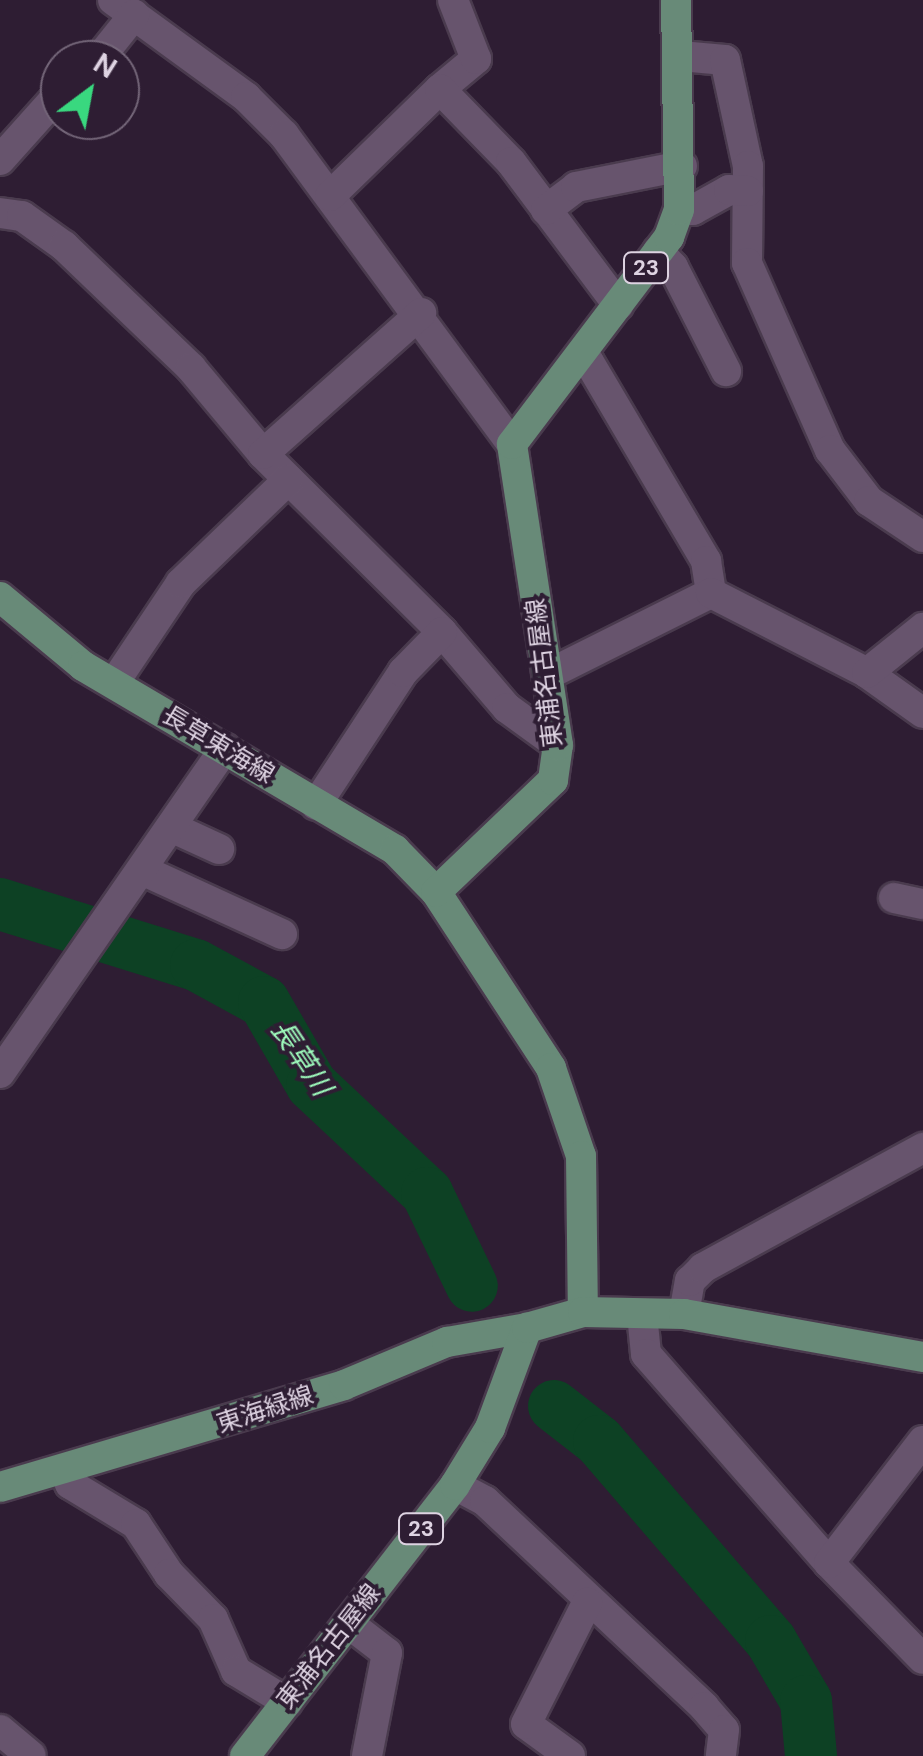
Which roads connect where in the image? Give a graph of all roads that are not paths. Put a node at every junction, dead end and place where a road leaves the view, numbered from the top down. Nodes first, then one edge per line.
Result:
1 (453, 0) edge
2 (676, 0) edge
3 (124, 7) edge
4 (108, 40) edge
5 (680, 56) junction
6 (440, 89) junction
7 (40, 115) edge
8 (0, 160) edge
9 (682, 166) junction
10 (748, 191) junction
11 (330, 196) junction
12 (546, 210) junction
13 (680, 210) junction
14 (0, 213) edge
15 (658, 251) junction
16 (618, 304) junction
17 (421, 313) junction
18 (580, 357) junction
19 (726, 372) dead end
20 (512, 444) junction
21 (263, 454) junction
22 (288, 480) junction
23 (923, 537) edge
24 (711, 593) junction
25 (0, 597) edge
26 (923, 628) edge
27 (442, 632) junction
28 (867, 673) junction
29 (547, 675) junction
30 (114, 683) junction
31 (923, 713) edge
32 (558, 745) junction
33 (225, 748) junction
34 (316, 805) junction
35 (171, 827) junction
36 (219, 849) dead end
37 (142, 870) junction
38 (436, 892) junction
39 (282, 934) dead end
40 (0, 1073) edge
41 (923, 1148) edge
42 (583, 1312) junction
43 (642, 1314) junction
44 (684, 1314) junction
45 (527, 1328) junction
46 (923, 1357) edge
47 (923, 1441) edge
48 (64, 1468) junction
49 (455, 1485) junction
50 (0, 1487) edge
51 (829, 1563) junction
52 (587, 1603) junction
53 (348, 1623) junction
54 (923, 1659) edge
55 (287, 1702) junction
56 (0, 1730) edge
57 (30, 1756) edge
58 (245, 1756) edge
59 (368, 1756) edge
60 (570, 1756) edge
61 (721, 1756) edge

1 - 6 street
2 - 5 main road, 23
3 - 4 street
3 - 11 street
5 - 9 main road, 23
5 - 10 street
6 - 11 street
6 - 12 street
7 - 8 street
9 - 12 street
9 - 13 main road, 23
10 - 13 street
10 - 23 street
11 - 17 street
12 - 16 street
13 - 15 main road, 23
14 - 21 street
15 - 16 main road, 23
15 - 19 street
16 - 18 main road, 23
17 - 20 street
17 - 21 street
18 - 20 main road, 23
18 - 24 street
20 - 29 main road, 東浦名古屋線
21 - 22 street
22 - 27 street
22 - 30 street
24 - 28 street
24 - 29 street
25 - 30 main road, 長草東海線
26 - 28 street
27 - 32 street
27 - 34 street
28 - 31 street
29 - 32 main road, 東浦名古屋線
30 - 33 main road, 長草東海線
32 - 38 main road, 東浦名古屋線
33 - 34 main road, 長草東海線
33 - 35 street
34 - 38 main road, 長草東海線
35 - 36 street
35 - 37 street
37 - 39 street
37 - 40 street
38 - 42 main road
41 - 44 street
42 - 43 main road
42 - 45 main road
43 - 44 main road
43 - 51 street
44 - 46 main road
45 - 48 main road, 東海緑線
45 - 49 main road, 東浦名古屋線 / 23
47 - 51 street
48 - 50 main road, 東海緑線
48 - 55 street
49 - 52 street
49 - 53 main road, 東浦名古屋線 / 23
51 - 54 street
52 - 60 street
52 - 61 street
53 - 55 main road, 東浦名古屋線 / 23
53 - 59 street
55 - 58 main road, 東浦名古屋線 / 23
56 - 57 street

